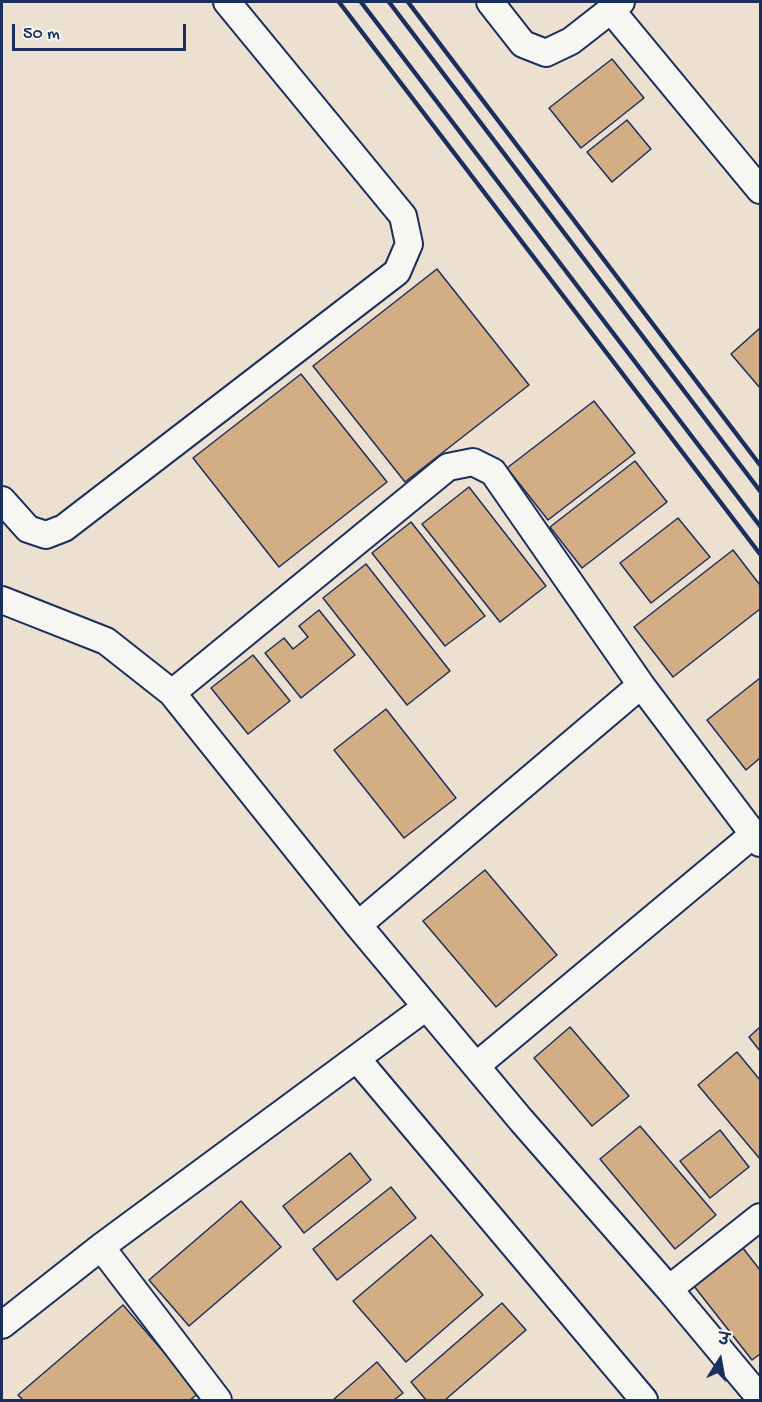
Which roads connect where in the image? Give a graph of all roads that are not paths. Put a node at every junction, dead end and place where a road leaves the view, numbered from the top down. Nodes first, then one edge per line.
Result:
1 (227, 2) edge
2 (490, 2) edge
3 (616, 6) edge
4 (760, 190) edge
5 (2, 500) edge
6 (2, 600) edge
7 (641, 685) junction
8 (172, 693) junction
9 (757, 838) edge
10 (358, 925) junction
11 (426, 1007) junction
12 (357, 1059) junction
13 (476, 1066) junction
14 (760, 1217) edge
15 (101, 1247) junction
16 (669, 1289) junction
17 (2, 1324) edge
18 (760, 1398) edge
19 (218, 1401) edge
20 (644, 1401) edge

1 - 5 street
2 - 3 street
3 - 4 street
6 - 8 street
7 - 8 street
7 - 9 street
7 - 10 street
8 - 10 street
9 - 13 street
10 - 11 street
11 - 12 street
11 - 13 street
12 - 15 street
12 - 20 street
13 - 16 street
14 - 16 street
15 - 17 street
15 - 19 street
16 - 18 street

